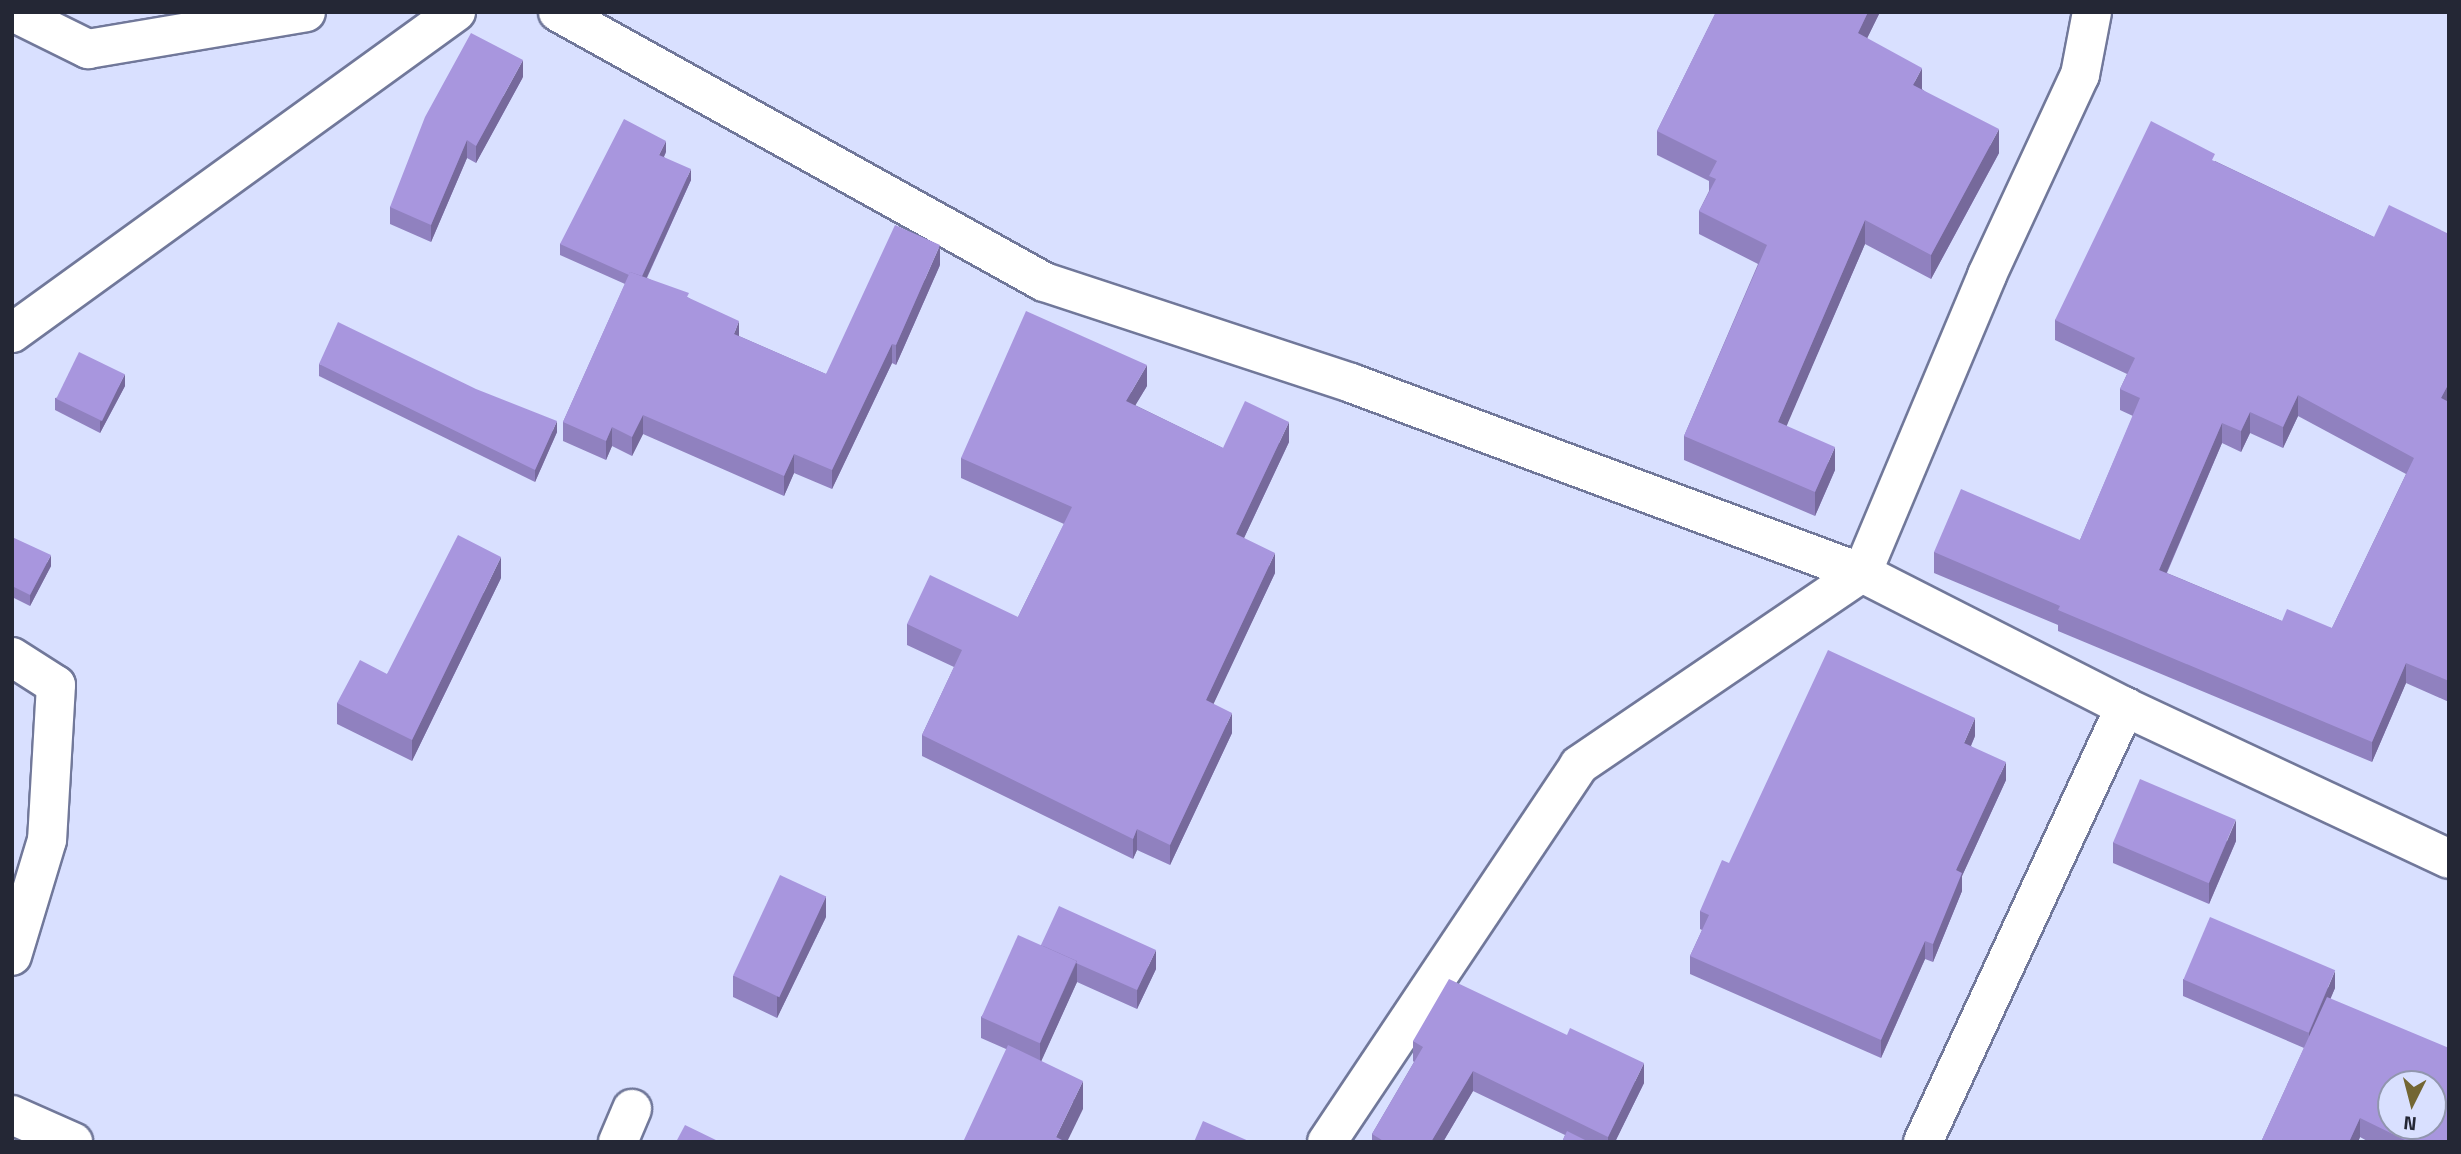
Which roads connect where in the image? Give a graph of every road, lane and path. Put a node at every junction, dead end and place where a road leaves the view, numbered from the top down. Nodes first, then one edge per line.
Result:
1 (13, 12) edge
2 (306, 12) edge
3 (456, 12) edge
4 (558, 12) edge
5 (2092, 12) edge
6 (12, 333) edge
7 (1862, 573) junction
8 (12, 657) edge
9 (2125, 707) junction
10 (2449, 859) edge
11 (12, 956) edge
12 (12, 1115) edge
13 (73, 1142) edge
14 (1327, 1142) edge
15 (1923, 1142) edge

1 - 2 street
3 - 6 street
4 - 7 street
5 - 7 street
7 - 9 street
7 - 14 street
8 - 11 street
9 - 10 street
9 - 15 street
12 - 13 street

